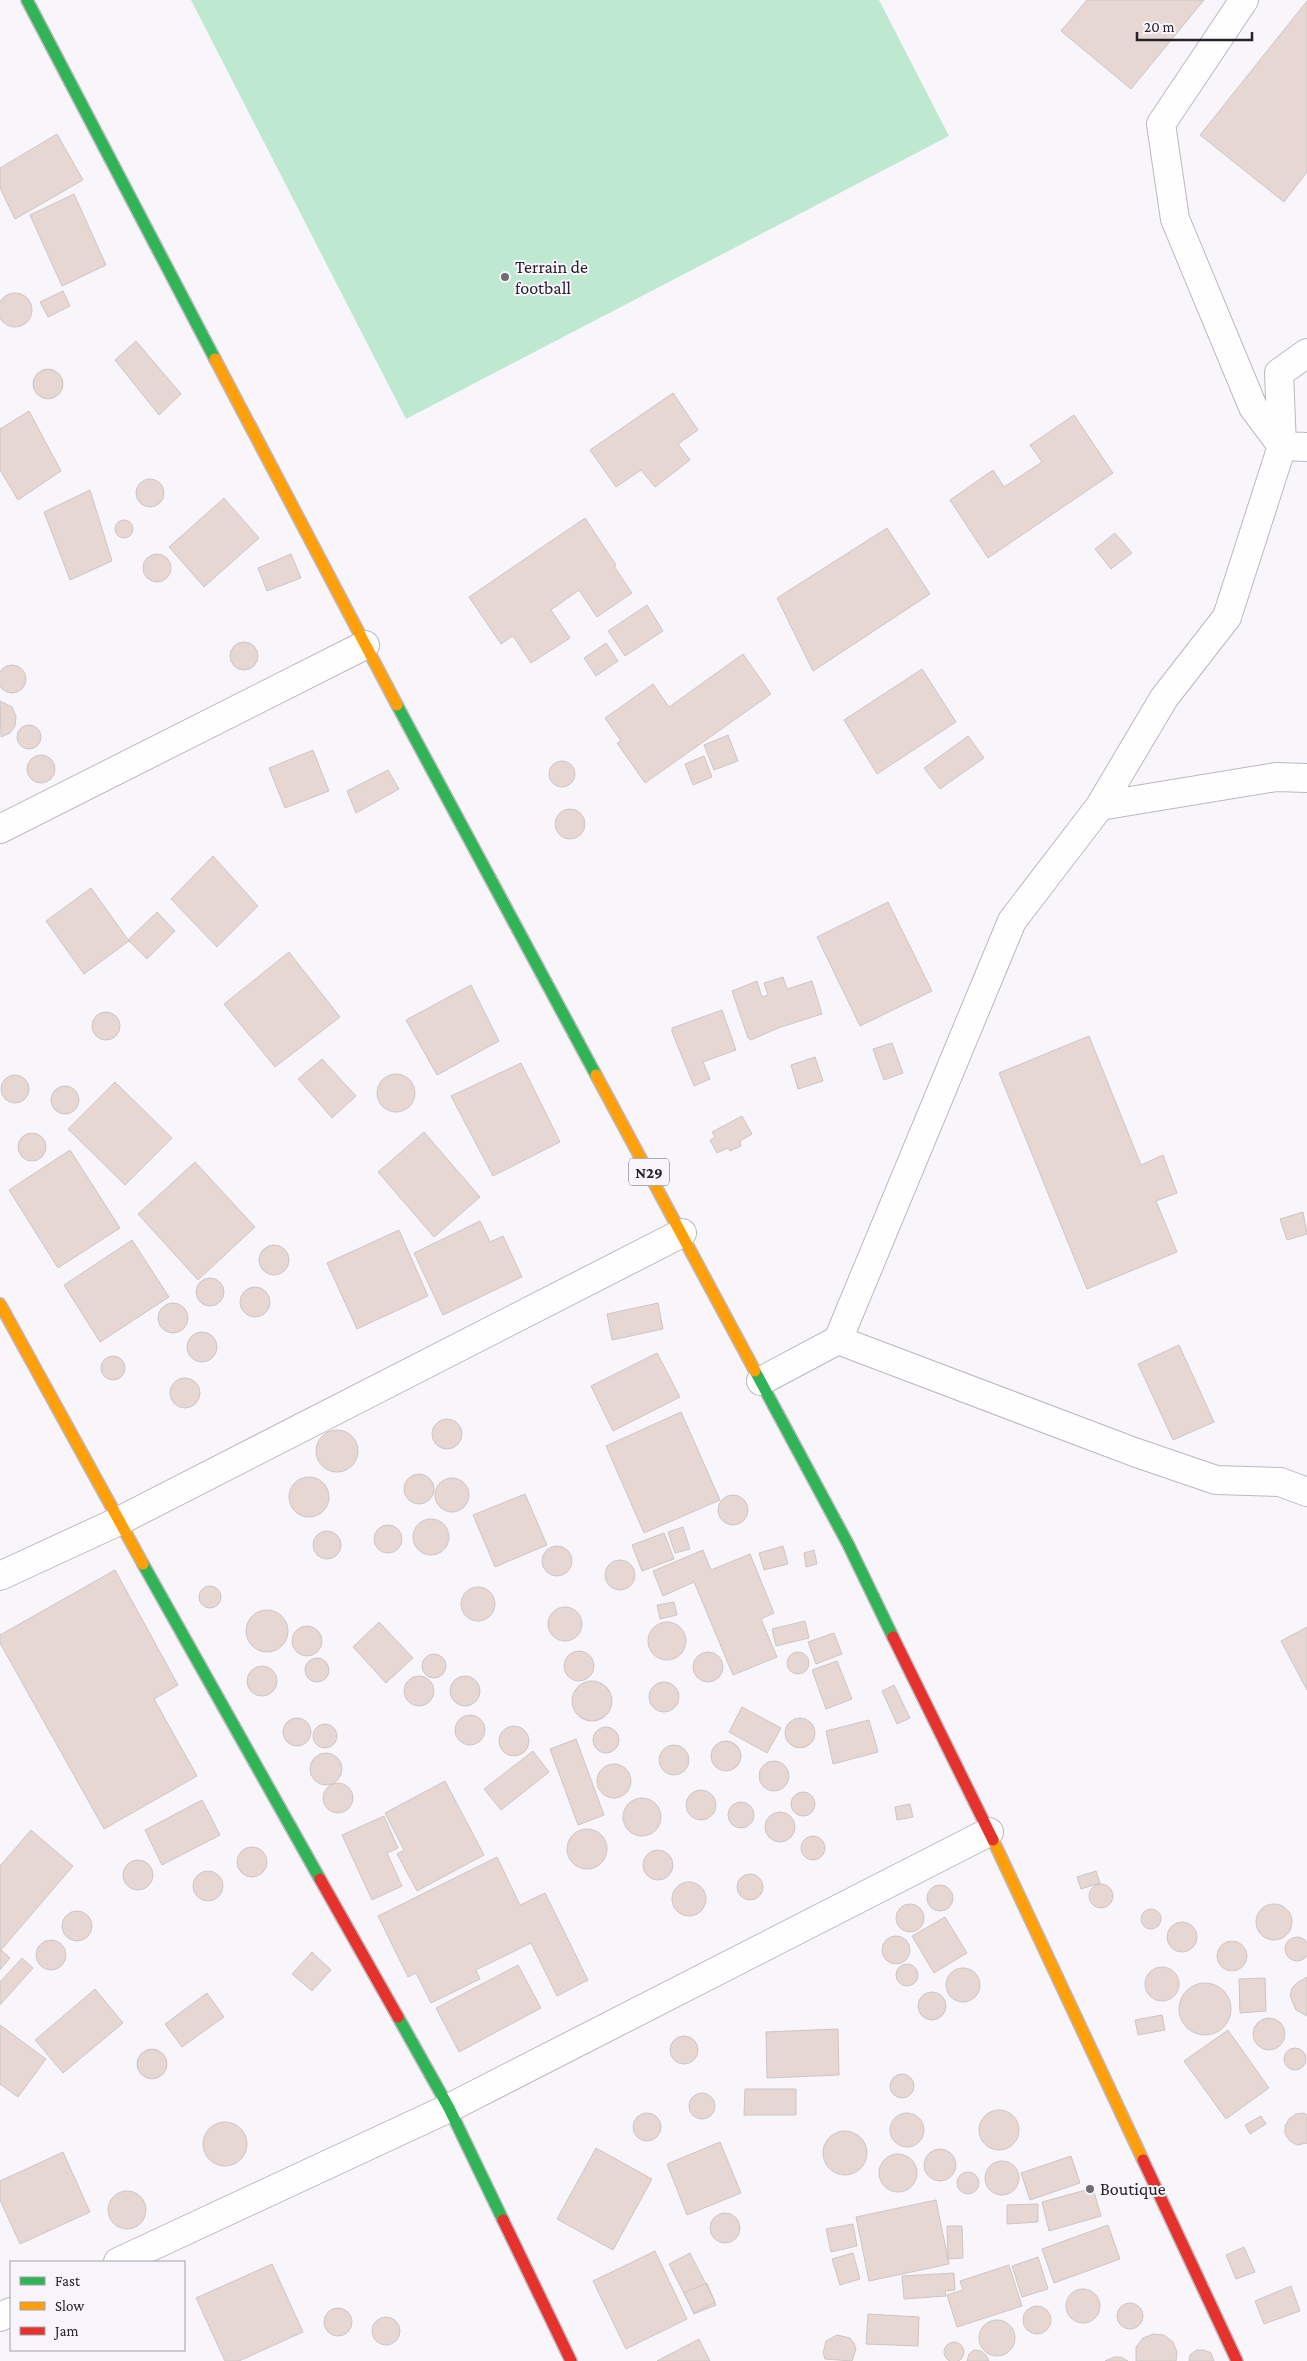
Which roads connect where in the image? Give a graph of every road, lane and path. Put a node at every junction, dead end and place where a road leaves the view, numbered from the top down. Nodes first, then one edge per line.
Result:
1 (28, 0) edge
2 (1244, 0) edge
3 (1307, 353) edge
4 (1294, 446) edge
5 (365, 645) junction
6 (1307, 778) edge
7 (1100, 806) junction
8 (0, 829) edge
9 (682, 1233) junction
10 (0, 1304) edge
11 (838, 1340) junction
12 (761, 1381) junction
13 (1307, 1492) edge
14 (119, 1522) junction
15 (0, 1576) edge
16 (989, 1832) junction
17 (449, 2108) junction
18 (120, 2261) edge
19 (571, 2361) edge
20 (1237, 2361) edge

1 - 5 main road, N29
2 - 4 street
3 - 4 street
4 - 7 street
5 - 8 street
5 - 9 main road, N29
6 - 7 street
7 - 11 street
9 - 12 main road, N29
9 - 14 street
10 - 14 main road
11 - 12 street
11 - 13 street
12 - 16 main road, N29
14 - 15 street
14 - 17 main road
16 - 17 street
16 - 20 main road, N29
17 - 18 street
17 - 19 main road

